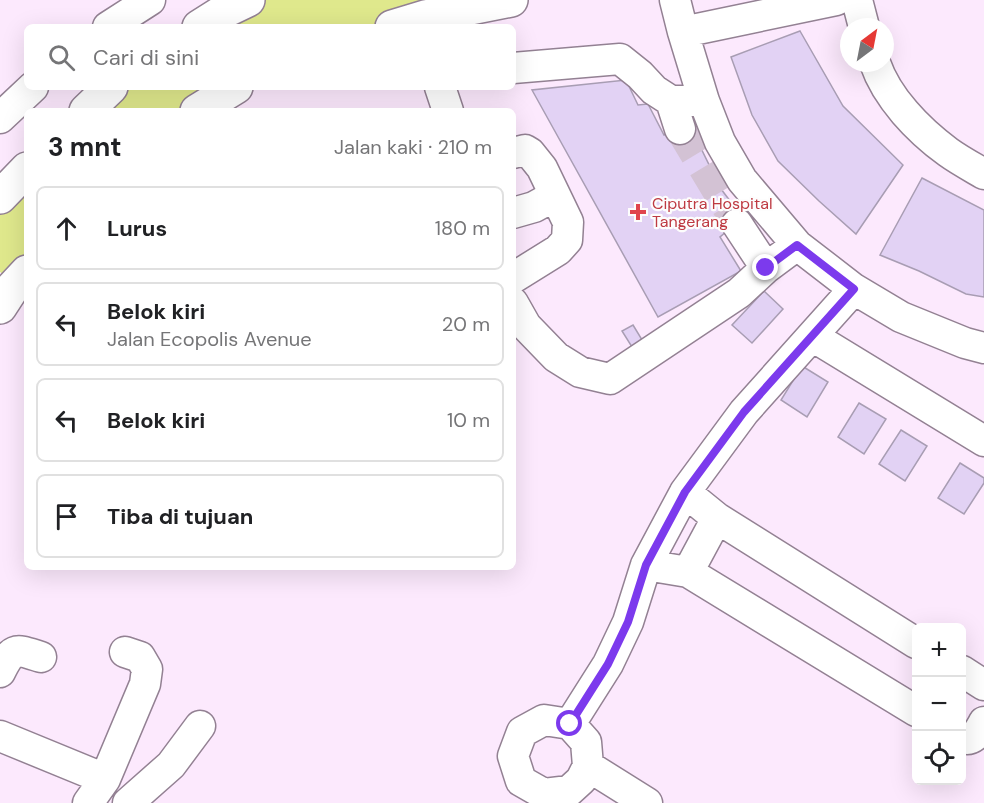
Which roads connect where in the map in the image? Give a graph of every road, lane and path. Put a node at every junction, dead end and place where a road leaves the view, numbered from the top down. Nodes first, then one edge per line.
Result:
1 (150, 0) edge
2 (511, 0) edge
3 (675, 0) edge
4 (837, 0) edge
5 (857, 0) edge
6 (862, 18) edge
7 (425, 22) edge
8 (113, 24) edge
9 (683, 32) junction
10 (516, 68) edge
11 (878, 72) edge
12 (30, 90) edge
13 (108, 90) edge
14 (231, 90) edge
15 (441, 90) edge
16 (704, 100) junction
17 (671, 101) junction
18 (89, 108) edge
19 (202, 108) edge
20 (447, 108) edge
21 (0, 118) edge
22 (680, 129) tunnel mouth
23 (516, 152) edge
24 (24, 172) edge
25 (984, 174) edge
26 (554, 196) junction
27 (0, 197) edge
28 (516, 212) edge
29 (737, 224) tunnel mouth
30 (797, 245) junction
31 (766, 268) junction
32 (516, 276) edge
33 (854, 289) junction
34 (516, 308) edge
35 (812, 336) junction
36 (984, 348) edge
37 (984, 441) edge
38 (685, 492) junction
39 (717, 518) junction
40 (646, 565) junction
41 (688, 572) junction
42 (912, 640) edge
43 (124, 652) dead end
44 (41, 657) dead end
45 (0, 672) edge
46 (966, 674) edge
47 (984, 686) edge
48 (912, 709) edge
49 (984, 722) edge
50 (570, 724) junction
51 (200, 726) dead end
52 (0, 736) edge
53 (966, 739) edge
54 (588, 765) junction
55 (105, 779) junction
56 (579, 797) edge
57 (88, 803) edge
58 (128, 803) edge
59 (647, 803) edge

1 - 8 street
2 - 7 main road
3 - 9 street
4 - 9 street
5 - 6 street
9 - 16 street
10 - 17 street
11 - 25 street
12 - 21 street
13 - 18 main road
14 - 19 main road
15 - 20 street
16 - 17 street
16 - 30 street
17 - 22 street
23 - 26 street
24 - 27 main road
26 - 28 street
26 - 32 street
29 - 31 street
30 - 31 street
30 - 33 street
31 - 34 street
33 - 35 street
33 - 36 street
35 - 37 street
35 - 38 street
38 - 39 street
38 - 40 street
39 - 41 street
39 - 42 street
40 - 41 street
40 - 50 street
41 - 48 street
43 - 55 street
44 - 45 street
46 - 47 street
49 - 53 street
50 - 54 street
50 - 56 street
51 - 58 street
52 - 55 street
54 - 56 street
54 - 59 street
55 - 57 street

